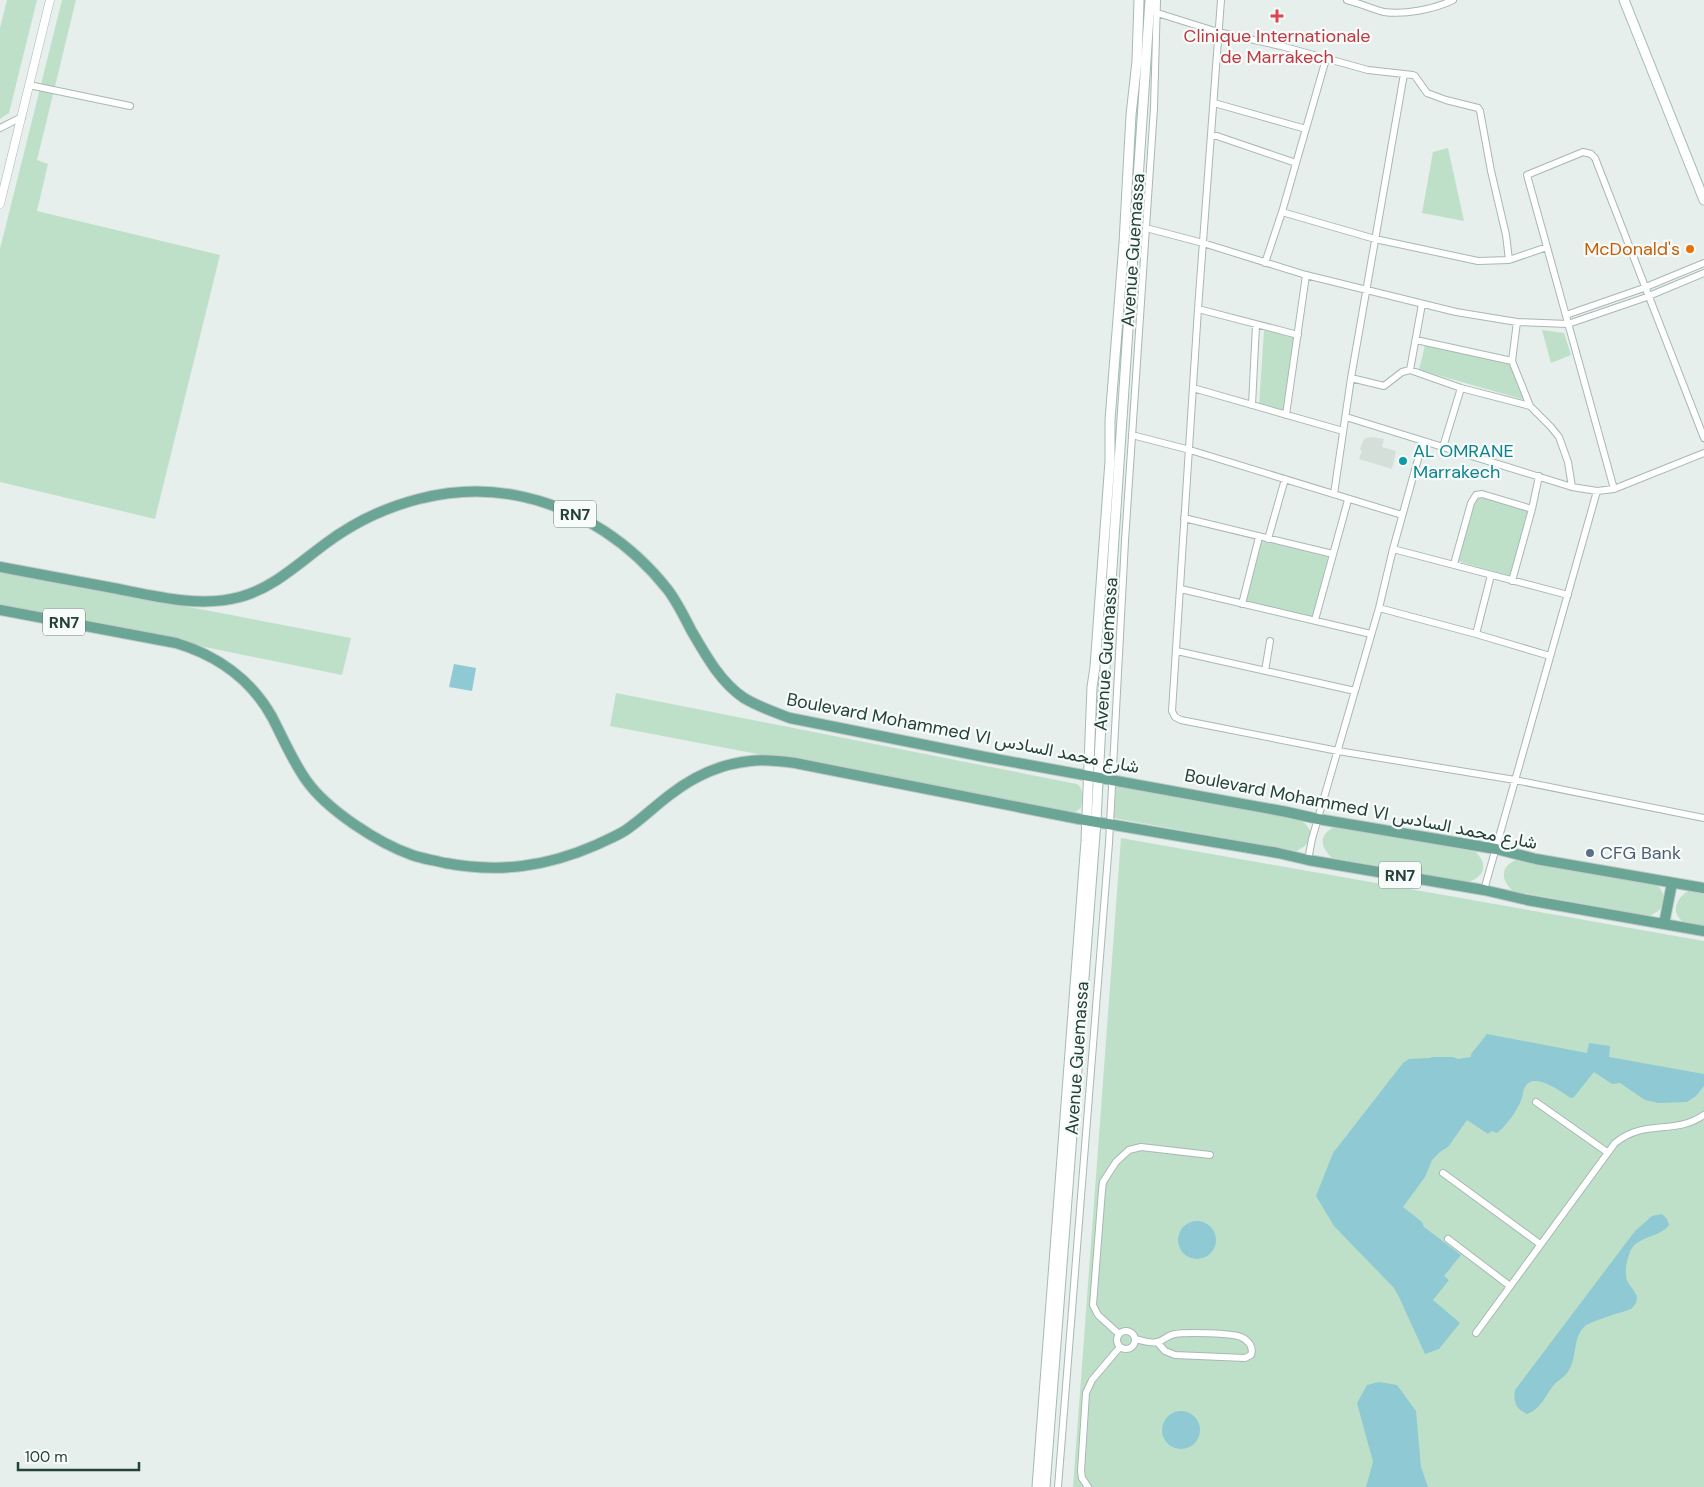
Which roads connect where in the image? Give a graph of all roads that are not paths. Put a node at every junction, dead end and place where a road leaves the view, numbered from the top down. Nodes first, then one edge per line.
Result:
1 (50, 0) edge
2 (1150, 0) edge
3 (1158, 0) edge
4 (1221, 0) edge
5 (1347, 0) edge
6 (1453, 0) edge
7 (1624, 0) edge
8 (1139, 4) edge
9 (1153, 12) junction
10 (1218, 32) junction
11 (1326, 59) junction
12 (1404, 74) junction
13 (29, 85) junction
14 (1214, 103) junction
15 (130, 106) dead end
16 (22, 117) junction
17 (0, 128) edge
18 (1306, 129) junction
19 (1211, 134) junction
20 (1296, 163) junction
21 (1704, 200) edge
22 (0, 204) edge
23 (1282, 212) junction
24 (1146, 228) junction
25 (1376, 239) junction
26 (1203, 243) junction
27 (1547, 248) junction
28 (1509, 260) junction
29 (1265, 263) junction
30 (1704, 263) edge
31 (1704, 273) edge
32 (1306, 275) junction
33 (1646, 287) junction
34 (1366, 289) junction
35 (1650, 295) junction
36 (1422, 304) junction
37 (1198, 309) junction
38 (1566, 315) junction
39 (1517, 322) junction
40 (1568, 324) junction
41 (1256, 325) junction
42 (1298, 335) junction
43 (1416, 340) junction
44 (1512, 361) junction
45 (1410, 370) junction
46 (1351, 378) junction
47 (1194, 388) junction
48 (1461, 388) junction
49 (1252, 405) junction
50 (1530, 406) junction
51 (1286, 415) junction
52 (1346, 418) junction
53 (1343, 431) junction
54 (1132, 435) junction
55 (1704, 438) edge
56 (1423, 441) junction
57 (1443, 447) junction
58 (1190, 450) junction
59 (1704, 454) edge
60 (1538, 476) junction
61 (1284, 479) junction
62 (1572, 487) junction
63 (1614, 489) junction
64 (1597, 491) junction
65 (1334, 494) junction
66 (1348, 500) junction
67 (1532, 509) junction
68 (1402, 515) junction
69 (1184, 518) junction
70 (1259, 537) junction
71 (1268, 539) junction
72 (1393, 549) junction
73 (1332, 554) junction
74 (1454, 564) junction
75 (0, 567) edge
76 (1491, 575) junction
77 (1512, 580) junction
78 (1181, 589) junction
79 (1568, 595) junction
80 (1242, 604) junction
81 (1379, 608) junction
82 (0, 610) edge
83 (1315, 620) junction
84 (1371, 634) junction
85 (1476, 634) junction
86 (1270, 641) dead end
87 (1177, 651) junction
88 (1550, 656) junction
89 (1266, 671) junction
90 (1354, 690) junction
91 (1338, 751) junction
92 (1094, 776) junction
93 (1111, 780) junction
94 (1515, 780) junction
95 (1704, 818) edge
96 (1318, 819) junction
97 (1091, 821) junction
98 (1110, 824) junction
99 (1496, 849) junction
100 (1308, 860) junction
101 (1672, 883) junction
102 (1704, 888) edge
103 (1484, 890) junction
104 (1664, 924) junction
105 (1704, 931) edge
106 (1536, 1102) dead end
107 (1704, 1115) edge
108 (1607, 1152) junction
109 (1210, 1155) dead end
110 (1443, 1173) dead end
111 (1448, 1239) dead end
112 (1540, 1244) junction
113 (1510, 1286) junction
114 (1476, 1333) dead end
115 (1119, 1334) junction
116 (1135, 1339) junction
117 (1157, 1342) junction
118 (1120, 1348) junction
119 (1037, 1487) edge
120 (1044, 1487) edge
121 (1058, 1487) edge
122 (1088, 1487) edge

1 - 13 street
2 - 9 main road, Avenue Guemassa
3 - 9 street, Avenue Guemassa
4 - 10 street
5 - 6 street
7 - 21 main road
8 - 9 street
8 - 92 main road, Avenue Guemassa
9 - 10 street
9 - 24 street, Avenue Guemassa
9 - 92 main road, Avenue Guemassa
10 - 11 street
10 - 14 street
11 - 12 street
11 - 18 street
12 - 25 street
12 - 28 street
13 - 15 street
13 - 16 street
14 - 18 street
14 - 19 street
16 - 17 street
16 - 22 street
18 - 20 street
19 - 20 street
19 - 26 street
20 - 23 street
23 - 25 street
23 - 29 street
24 - 26 street
24 - 54 street, Avenue Guemassa
25 - 28 street
25 - 34 street
26 - 29 street
26 - 37 street
27 - 28 street
27 - 33 street
27 - 38 street
29 - 32 street
30 - 33 street
31 - 35 street
32 - 34 street
32 - 42 street
33 - 35 street
33 - 38 street
34 - 36 street
34 - 46 street
35 - 40 street
35 - 55 street
36 - 39 street
36 - 43 street
37 - 41 street
37 - 47 street
38 - 40 street
39 - 40 street
39 - 44 street
40 - 63 street
41 - 42 street
41 - 49 street
42 - 51 street
43 - 44 street
43 - 45 street
44 - 50 street
45 - 46 street
45 - 48 street
46 - 52 street
47 - 49 street
47 - 58 street
48 - 50 street
48 - 57 street
49 - 51 street
50 - 62 street
51 - 53 street
52 - 53 street
52 - 56 street
53 - 65 street
54 - 58 street
54 - 93 street, Avenue Guemassa
56 - 57 street
56 - 68 street
57 - 60 street
58 - 61 street
58 - 69 street
59 - 63 street
60 - 62 street
60 - 67 street
61 - 65 street
61 - 71 street
62 - 64 street
63 - 64 street
64 - 79 street
65 - 66 street
66 - 68 street
66 - 73 street
67 - 74 street
67 - 77 street
68 - 72 street
69 - 70 street
69 - 78 street
70 - 71 street
70 - 80 street
71 - 73 street
72 - 74 street
72 - 81 street
73 - 83 street
74 - 76 street
75 - 92 main road, Boulevard Mohammed VI شارع محمد السادس / RN7
76 - 77 street
76 - 85 street
77 - 79 street
78 - 80 street
78 - 87 street
79 - 88 street
80 - 83 street
81 - 84 street
81 - 85 street
82 - 97 main road, RN7
83 - 84 street
84 - 90 street
85 - 88 street
86 - 89 street
87 - 89 street
87 - 91 street
88 - 94 street
89 - 90 street
90 - 91 street
91 - 94 street
91 - 96 street
92 - 93 main road, Boulevard Mohammed VI شارع محمد السادس / RN7
92 - 97 main road, Avenue Guemassa
93 - 96 main road, Boulevard Mohammed VI شارع محمد السادس / RN7
93 - 98 street, Avenue Guemassa
94 - 95 street
94 - 99 street
96 - 99 main road, Boulevard Mohammed VI شارع محمد السادس / RN7
96 - 100 street
97 - 98 main road, RN7
97 - 119 main road, Avenue Guemassa
97 - 120 main road, Avenue Guemassa
98 - 100 main road, RN7
98 - 121 street, Avenue Guemassa
99 - 101 main road, Boulevard Mohammed VI شارع محمد السادس / RN7
99 - 103 street
100 - 103 main road, RN7
101 - 102 main road, Boulevard Mohammed VI شارع محمد السادس / RN7
101 - 104 main road
103 - 104 main road, RN7
104 - 105 main road, RN7
106 - 108 street
107 - 108 street
108 - 112 street
109 - 115 street
110 - 112 street
111 - 113 street
112 - 113 street
113 - 114 street
115 - 116 street
115 - 118 street
116 - 117 street
116 - 118 street
117 - 117 street
118 - 122 street

